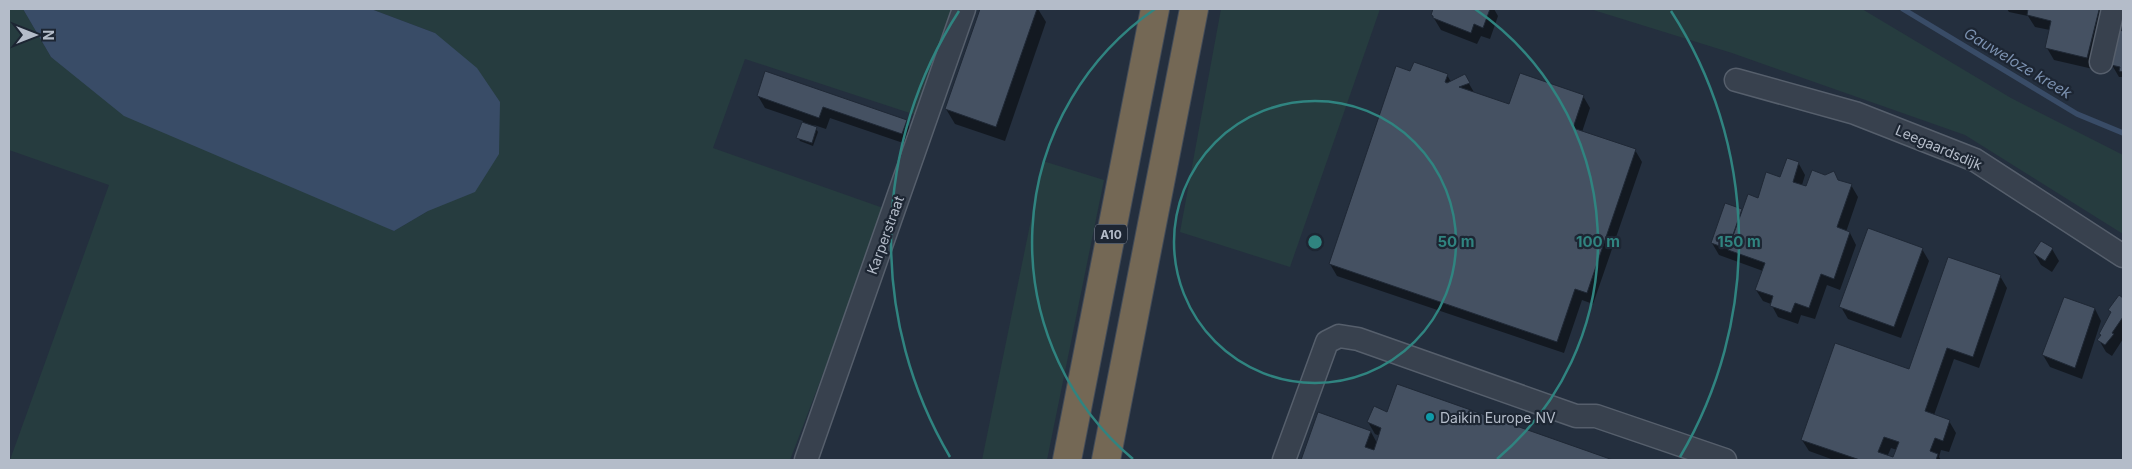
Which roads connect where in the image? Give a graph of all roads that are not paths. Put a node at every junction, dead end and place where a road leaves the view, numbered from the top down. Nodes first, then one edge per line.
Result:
1 (964, 9) edge
2 (1155, 9) edge
3 (1194, 9) edge
4 (2113, 9) edge
5 (2101, 62) dead end
6 (1736, 80) dead end
7 (2123, 256) edge
8 (806, 460) edge
9 (1067, 460) edge
10 (1106, 460) edge
11 (1284, 460) edge
12 (1725, 460) edge

1 - 8 street, Karperstraat
2 - 9 highway, A10
3 - 10 highway
4 - 5 street
6 - 7 street, Leegaardsdijk
11 - 12 street

